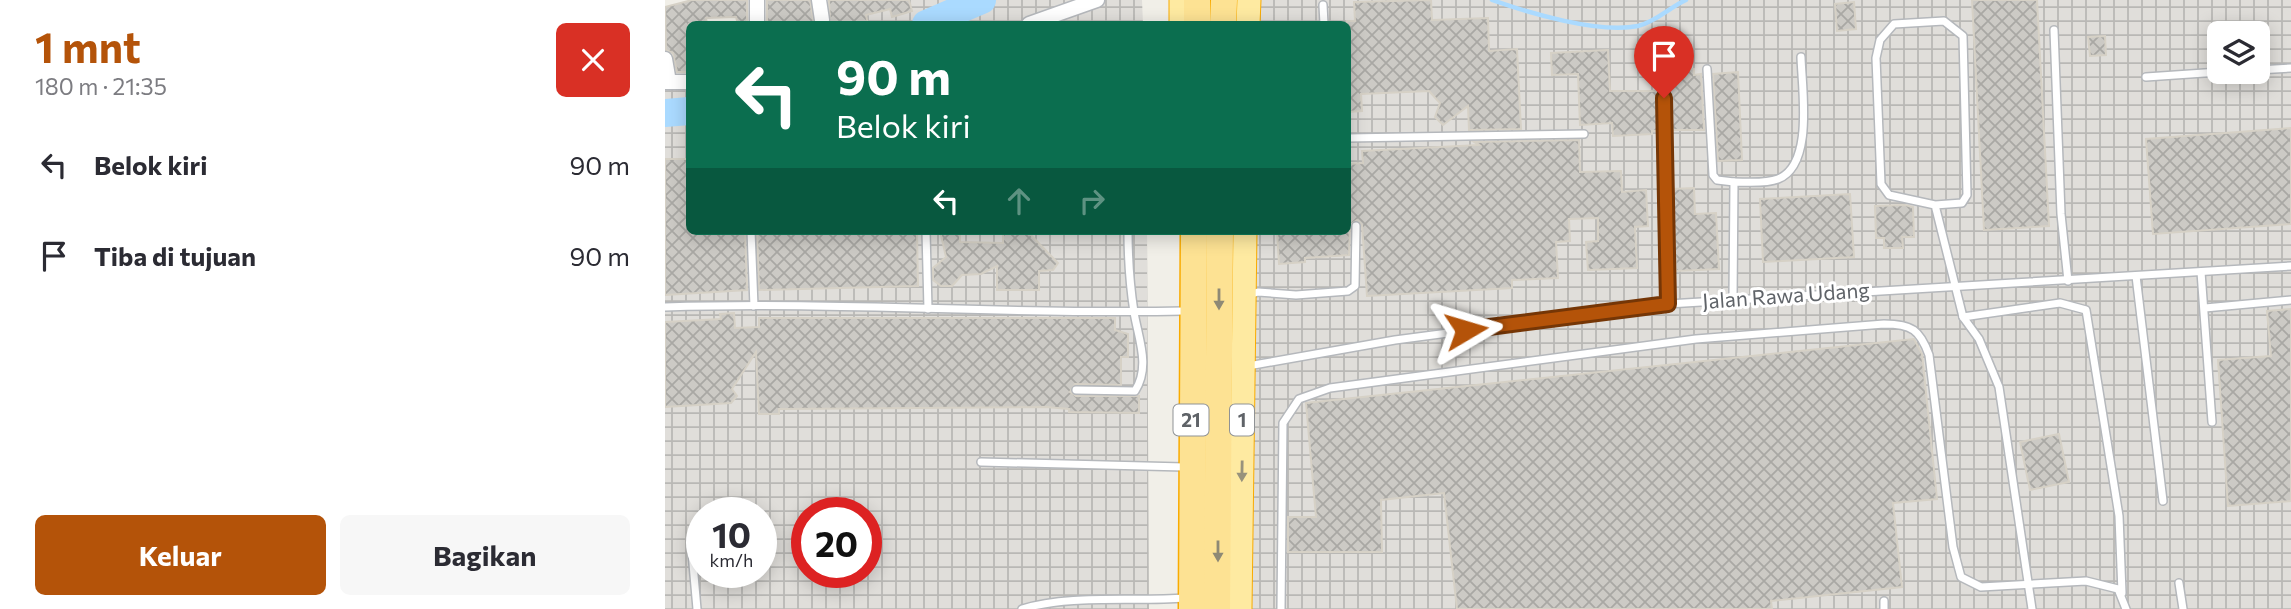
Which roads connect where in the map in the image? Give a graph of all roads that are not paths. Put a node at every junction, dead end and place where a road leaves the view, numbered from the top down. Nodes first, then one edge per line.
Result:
1 (757, 0) edge
2 (819, 0) edge
3 (1097, 0) edge
4 (1181, 0) edge
5 (1198, 0) edge
6 (1224, 0) edge
7 (1249, 0) edge
8 (1323, 5) dead end
9 (823, 20) dead end
10 (757, 21) edge
11 (1038, 21) edge
12 (1181, 21) edge
13 (1197, 21) edge
14 (1223, 21) edge
15 (1248, 21) edge
16 (1324, 21) edge
17 (2054, 30) dead end
18 (1801, 57) dead end
19 (665, 59) edge
20 (2291, 68) edge
21 (1707, 69) dead end
22 (2270, 69) edge
23 (1663, 72) dead end
24 (2207, 73) edge
25 (2146, 77) dead end
26 (667, 82) edge
27 (686, 82) edge
28 (1584, 134) dead end
29 (1351, 138) edge
30 (1734, 182) junction
31 (1935, 205) junction
32 (1356, 226) dead end
33 (751, 235) edge
34 (926, 235) edge
35 (1128, 235) edge
36 (1182, 235) edge
37 (1194, 235) edge
38 (1220, 235) edge
39 (1245, 235) edge
40 (2291, 266) edge
41 (2201, 272) junction
42 (2132, 277) junction
43 (2069, 281) junction
44 (1954, 286) junction
45 (1245, 296) junction
46 (1733, 299) junction
47 (2291, 300) edge
48 (1668, 304) junction
49 (754, 306) junction
50 (665, 307) edge
51 (2205, 307) junction
52 (928, 309) junction
53 (1134, 311) junction
54 (1183, 311) junction
55 (1963, 317) junction
56 (1243, 367) junction
57 (1076, 390) dead end
58 (2212, 422) dead end
59 (981, 462) dead end
60 (1184, 467) junction
61 (2163, 501) dead end
62 (2179, 583) dead end
63 (2029, 586) junction
64 (695, 588) edge
65 (2122, 597) junction
66 (1187, 605) edge
67 (697, 609) edge
68 (1022, 609) edge
69 (1217, 609) edge
70 (1240, 609) edge
71 (1282, 609) edge
72 (2032, 609) edge
73 (2126, 609) edge
74 (2183, 609) edge

1 - 10 street
2 - 9 street
3 - 11 street
4 - 12 highway
5 - 13 highway
6 - 14 highway
7 - 15 highway
8 - 16 lane
17 - 43 lane
18 - 30 lane
19 - 26 street
20 - 22 lane
21 - 30 lane
23 - 48 lane
24 - 25 lane
26 - 27 street
28 - 29 lane
30 - 46 lane
31 - 31 lane
31 - 44 lane
32 - 45 lane
33 - 49 lane
34 - 52 lane
35 - 53 lane
36 - 54 highway
37 - 66 highway, 21
38 -> 69 highway, 21
39 - 45 highway, 1
40 - 41 lane, Jalan Rawa Udang
41 - 42 lane, Jalan Rawa Udang
41 - 51 lane
42 - 43 lane, Jalan Rawa Udang
42 - 61 lane
43 - 44 lane, Jalan Rawa Udang
44 - 46 lane, Jalan Rawa Udang
44 - 55 lane
45 - 56 highway, 1
46 - 48 lane, Jalan Rawa Udang
47 - 51 lane
48 - 56 lane, Jalan Rawa Udang
49 - 50 lane
49 - 52 lane
51 - 58 lane
52 - 53 lane
53 - 54 lane
53 - 57 lane
54 - 60 highway
55 - 63 lane
55 - 65 lane
56 -> 70 highway, 1
59 - 60 lane
60 - 66 highway
62 - 74 lane
63 - 65 lane
63 - 71 lane
63 - 72 lane
64 - 67 lane
65 - 73 lane
66 - 68 lane

